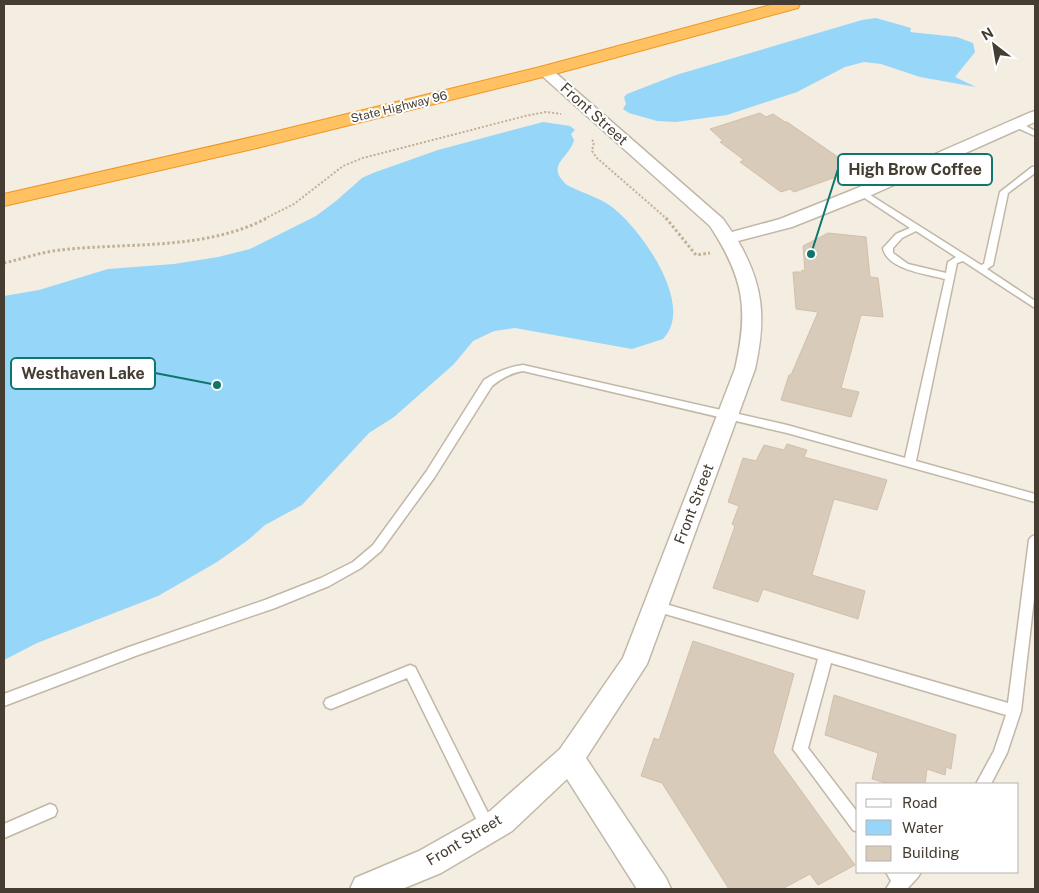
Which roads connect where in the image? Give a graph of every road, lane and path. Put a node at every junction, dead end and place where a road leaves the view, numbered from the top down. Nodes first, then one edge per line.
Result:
1 (792, 4) edge
2 (545, 70) junction
3 (562, 115) dead end
4 (1035, 116) edge
5 (1016, 124) junction
6 (1035, 134) edge
7 (587, 136) dead end
8 (1035, 170) edge
9 (861, 193) junction
10 (4, 200) edge
11 (916, 228) junction
12 (731, 244) junction
13 (963, 257) junction
14 (4, 263) edge
15 (980, 269) junction
16 (949, 277) junction
17 (1035, 305) edge
18 (728, 414) junction
19 (910, 462) junction
20 (1035, 498) edge
21 (1035, 540) edge
22 (656, 606) junction
23 (826, 656) junction
24 (4, 700) edge
25 (331, 703) dead end
26 (1014, 711) junction
27 (570, 758) junction
28 (984, 783) edge
29 (50, 811) dead end
30 (856, 821) edge
31 (488, 828) junction
32 (4, 830) edge
33 (366, 889) edge
34 (655, 889) edge

1 - 2 highway, State Highway 96
2 - 10 highway, State Highway 96
2 - 12 street, Front Street
3 - 14 path
4 - 5 street
5 - 6 lane
5 - 9 street
7 - 12 path
8 - 15 lane
9 - 11 lane
9 - 12 street
11 - 13 lane
11 - 16 lane
12 - 18 street, Front Street
13 - 15 lane
13 - 16 lane
15 - 17 lane
16 - 19 lane
18 - 19 lane
18 - 22 street, Front Street
18 - 24 lane
19 - 20 lane
21 - 26 lane
22 - 23 lane
22 - 27 street, Front Street
23 - 26 lane
23 - 30 lane
25 - 31 lane
26 - 28 lane
27 - 31 street, Front Street
27 - 34 street
29 - 32 lane
31 - 33 street, Front Street

